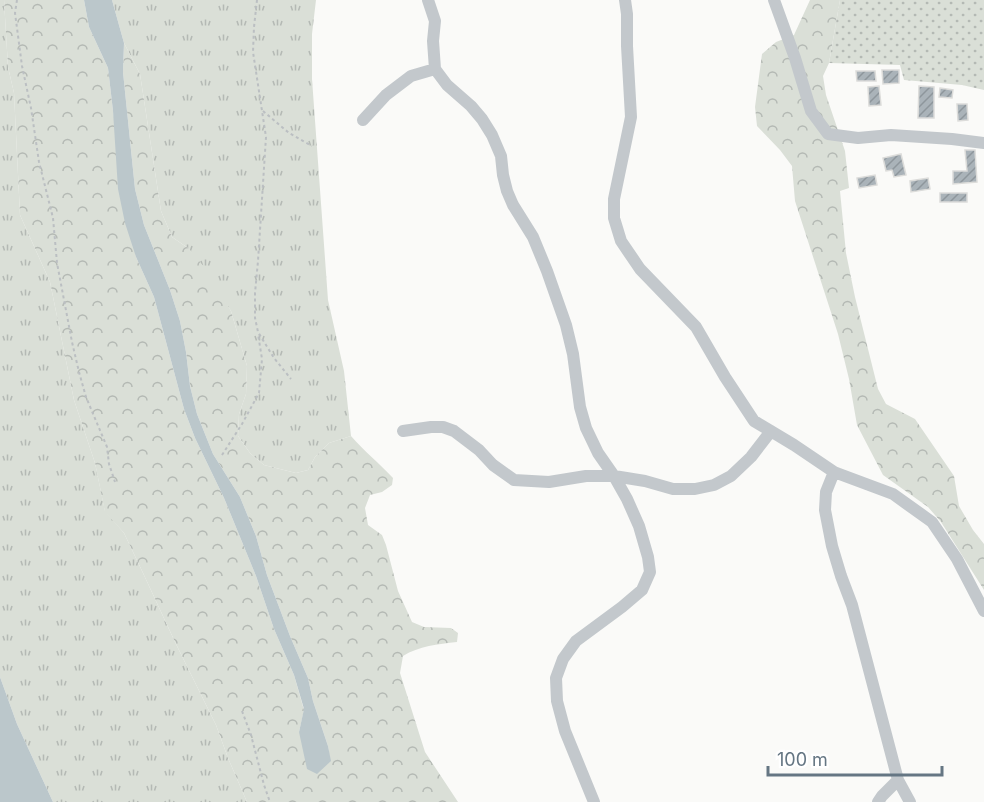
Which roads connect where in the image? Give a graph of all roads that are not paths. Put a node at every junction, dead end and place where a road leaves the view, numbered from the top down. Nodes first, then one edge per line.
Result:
1 (428, 0) edge
2 (625, 0) edge
3 (774, 0) edge
4 (435, 69) junction
5 (363, 120) dead end
6 (984, 143) edge
7 (403, 431) dead end
8 (771, 431) junction
9 (834, 472) junction
10 (614, 476) junction
11 (984, 611) edge
12 (898, 780) junction
13 (594, 802) edge
14 (878, 802) edge
15 (910, 802) edge

1 - 4 street
2 - 8 street
3 - 6 street
4 - 5 street
4 - 10 street
7 - 10 street
8 - 9 street
8 - 10 street
9 - 11 street
9 - 12 street
10 - 13 street
12 - 14 street
12 - 15 street

